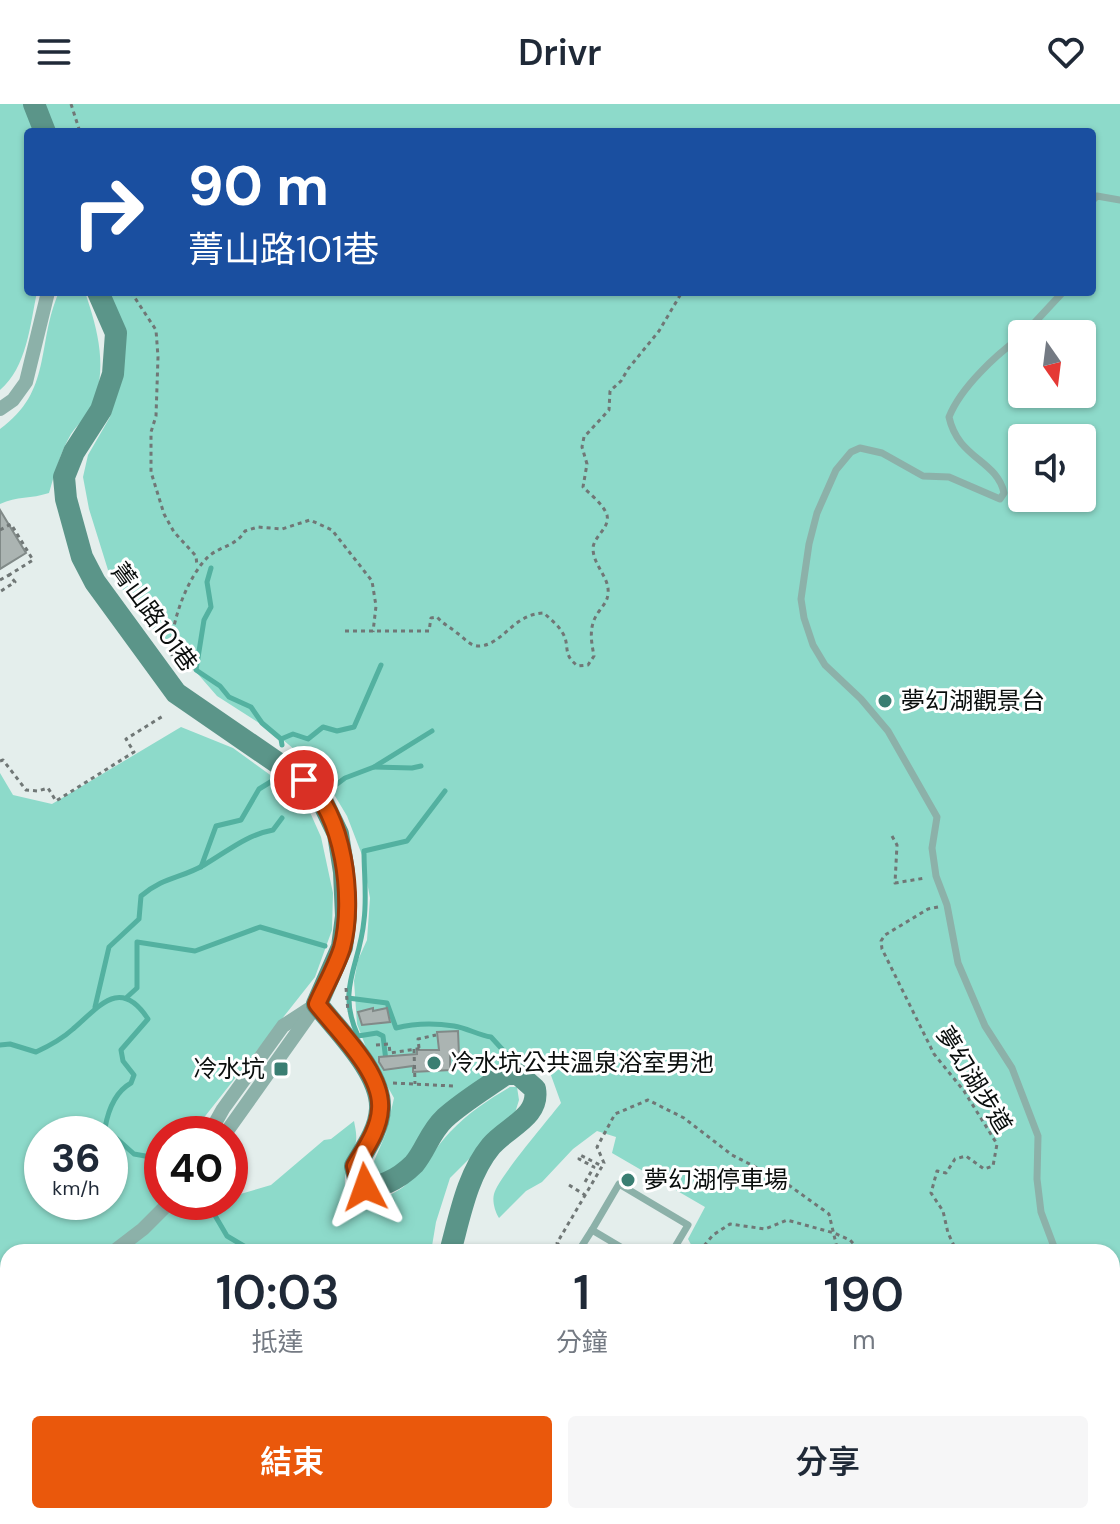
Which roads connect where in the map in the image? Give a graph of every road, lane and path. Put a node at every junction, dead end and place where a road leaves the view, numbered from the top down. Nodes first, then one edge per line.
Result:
1 (34, 104) edge
2 (71, 104) edge
3 (43, 128) edge
4 (79, 128) edge
5 (1096, 197) edge
6 (1120, 200) edge
7 (47, 296) edge
8 (100, 296) edge
9 (134, 296) edge
10 (680, 296) edge
11 (1059, 296) edge
12 (1037, 320) edge
13 (1008, 349) edge
14 (0, 409) edge
15 (0, 530) edge
16 (197, 568) junction
17 (9, 575) junction
18 (0, 580) edge
19 (1, 591) edge
20 (345, 631) dead end
21 (373, 632) junction
22 (173, 661) dead end
23 (163, 716) dead end
24 (0, 761) edge
25 (892, 836) dead end
26 (936, 876) junction
27 (947, 905) junction
28 (346, 981) dead end
29 (317, 1004) junction
30 (349, 1016) dead end
31 (436, 1035) dead end
32 (378, 1045) dead end
33 (418, 1048) junction
34 (390, 1053) junction
35 (381, 1055) dead end
36 (388, 1082) dead end
37 (415, 1084) junction
38 (455, 1086) dead end
39 (223, 1109) junction
40 (217, 1116) edge
41 (219, 1116) edge
42 (229, 1116) edge
43 (238, 1116) edge
44 (602, 1166) junction
45 (585, 1182) dead end
46 (569, 1185) dead end
47 (585, 1195) junction
48 (152, 1220) edge
49 (592, 1230) junction
50 (834, 1233) junction
51 (123, 1244) edge
52 (452, 1244) edge
53 (558, 1244) edge
54 (583, 1244) edge
55 (616, 1244) edge
56 (677, 1244) edge
57 (706, 1244) edge
58 (836, 1244) edge
59 (854, 1244) edge
60 (954, 1244) edge
61 (1053, 1244) edge

1 - 3 street
2 - 4 path
5 - 6 lane
7 - 14 street
8 - 29 street, 菁山路101巷
9 - 16 path
10 - 21 path
11 - 12 lane
13 - 26 lane
15 - 17 path
16 - 21 path
16 - 22 path
17 - 18 path
17 - 19 path
20 - 21 path
23 - 24 path
25 - 26 path
26 - 27 lane
27 - 60 path, 夢幻湖步道
27 - 61 lane
28 - 30 path
29 - 39 street
29 - 42 street
29 - 43 street
29 - 52 street
31 - 33 path
32 - 34 path
33 - 34 path
33 - 37 path
34 - 35 path
36 - 37 path
37 - 38 path
39 - 40 street
39 - 41 street
44 - 45 path
44 - 47 path
44 - 50 path
46 - 47 path
47 - 53 path
48 - 51 street
49 - 54 lane
49 - 55 lane
49 - 56 lane
50 - 57 path
50 - 58 path
50 - 59 path

